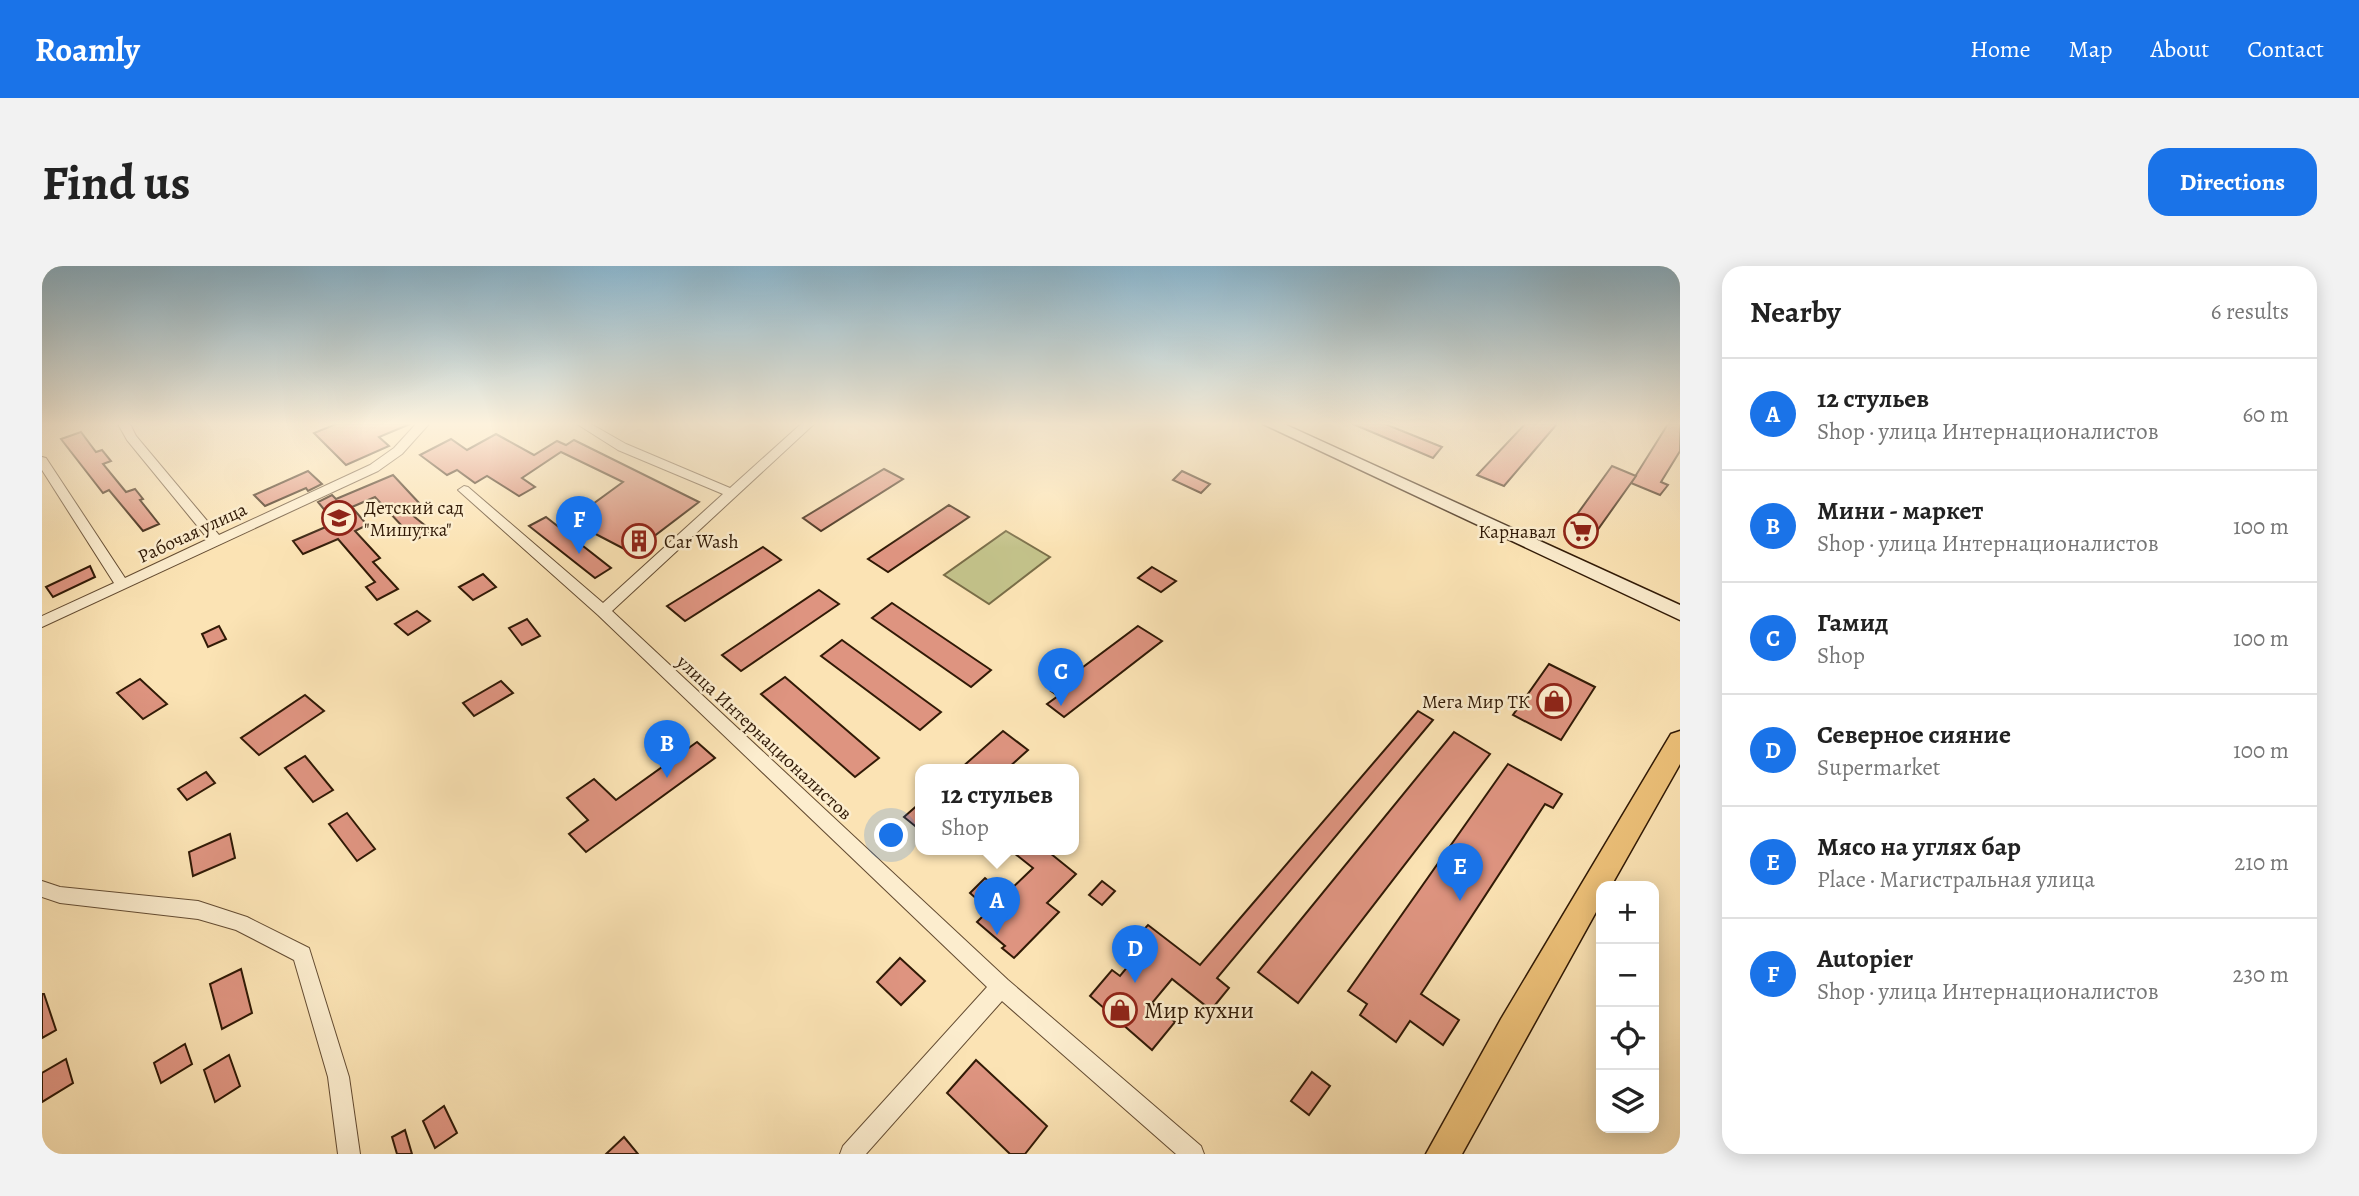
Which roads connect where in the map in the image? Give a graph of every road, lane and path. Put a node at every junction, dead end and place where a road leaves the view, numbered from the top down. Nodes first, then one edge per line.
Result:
1 (45, 465) edge
2 (155, 465) edge
3 (378, 465) edge
4 (666, 465) edge
5 (764, 465) edge
6 (1361, 465) edge
7 (464, 490) dead end
8 (733, 494) junction
9 (217, 541) junction
10 (123, 585) junction
11 (603, 611) junction
12 (1680, 613) edge
13 (42, 622) edge
14 (1680, 741) edge
15 (42, 889) edge
16 (1001, 987) junction
17 (349, 1154) edge
18 (851, 1154) edge
19 (1193, 1154) edge
20 (1443, 1154) edge

1 - 10 street
2 - 9 street
3 - 9 street, Рабочая улица
4 - 8 street
5 - 8 street
6 - 12 street
7 - 11 street, улица Интернационалистов
8 - 11 street
9 - 10 street, Рабочая улица
10 - 13 street, Рабочая улица
11 - 16 street, улица Интернационалистов
14 - 20 main road
15 - 17 street
16 - 18 street
16 - 19 street, улица Интернационалистов

